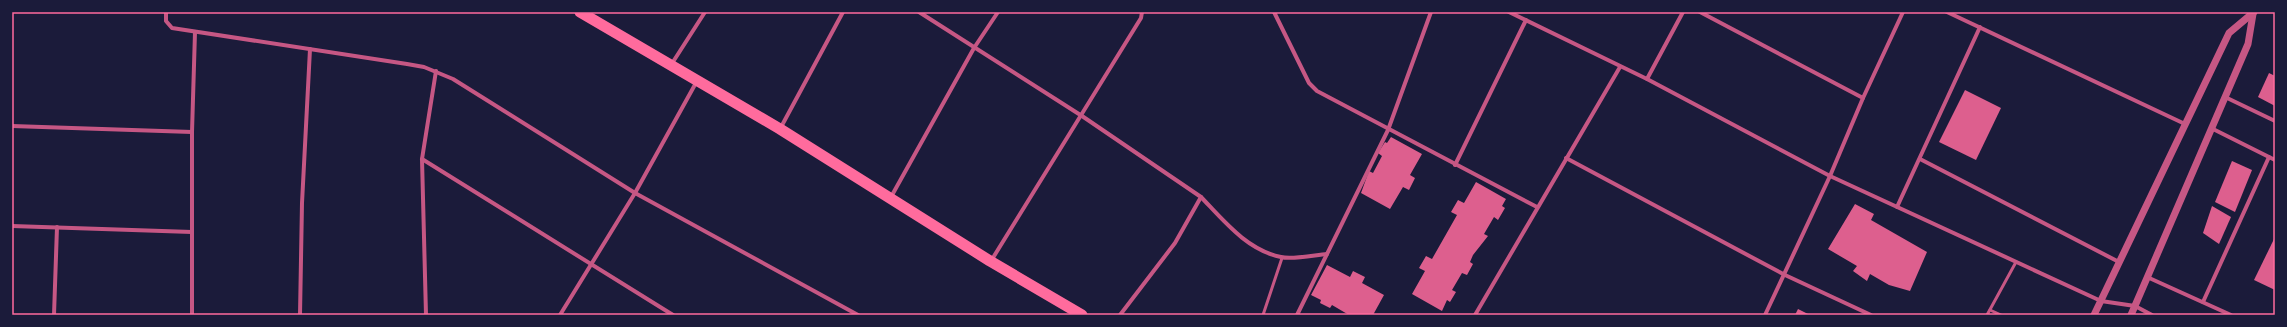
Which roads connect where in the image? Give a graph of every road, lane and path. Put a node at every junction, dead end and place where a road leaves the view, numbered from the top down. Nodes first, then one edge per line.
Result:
1 (166, 12) edge
2 (580, 12) edge
3 (705, 12) edge
4 (843, 12) edge
5 (919, 12) edge
6 (998, 12) edge
7 (1142, 12) edge
8 (1274, 12) edge
9 (1431, 12) edge
10 (1509, 12) edge
11 (1683, 12) edge
12 (1700, 12) edge
13 (1903, 12) edge
14 (1947, 12) edge
15 (2253, 13) edge
16 (1526, 20) junction
17 (1980, 27) junction
18 (195, 32) junction
19 (974, 48) junction
20 (310, 49) junction
21 (670, 65) junction
22 (1620, 67) junction
23 (436, 71) junction
24 (1647, 80) junction
25 (697, 81) junction
26 (2225, 97) junction
27 (1863, 98) junction
28 (1082, 116) junction
29 (2275, 121) edge
30 (2185, 124) junction
31 (12, 126) edge
32 (2211, 128) junction
33 (780, 129) junction
34 (1388, 130) junction
35 (192, 132) junction
36 (2270, 157) junction
37 (1566, 158) junction
38 (1920, 159) junction
39 (422, 160) junction
40 (2275, 160) edge
41 (1455, 165) junction
42 (1830, 176) junction
43 (635, 193) junction
44 (1201, 197) junction
45 (890, 199) junction
46 (1536, 207) junction
47 (1897, 207) junction
48 (12, 226) edge
49 (57, 227) junction
50 (192, 232) junction
51 (1327, 254) junction
52 (1282, 258) junction
53 (990, 261) junction
54 (2016, 262) junction
55 (2119, 262) junction
56 (591, 265) junction
57 (1785, 275) junction
58 (2147, 277) junction
59 (2101, 301) junction
60 (2203, 302) junction
61 (2135, 306) junction
62 (1990, 310) junction
63 (54, 315) edge
64 (192, 315) edge
65 (300, 315) edge
66 (426, 315) edge
67 (560, 315) edge
68 (673, 315) edge
69 (858, 315) edge
70 (1082, 315) edge
71 (1120, 315) edge
72 (1263, 315) edge
73 (1297, 315) edge
74 (1475, 315) edge
75 (1765, 315) edge
76 (1871, 315) edge
77 (1987, 315) edge
78 (2001, 315) edge
79 (2094, 315) edge
80 (2131, 315) edge
81 (2152, 315) edge
82 (2231, 315) edge

1 - 18 street
2 - 21 highway
3 - 21 street
4 - 33 street
5 - 19 street
6 - 19 street
7 - 28 street
8 - 34 street
9 - 34 street
10 - 16 street
11 - 24 street
12 - 27 street
13 - 27 street
14 - 17 street
15 - 26 street
15 - 30 street
16 - 22 street
16 - 41 street
17 - 30 street
17 - 38 street
18 - 20 street
18 - 35 street
19 - 28 street
19 - 45 street
20 - 23 street
20 - 65 street
21 - 25 highway
22 - 24 street
22 - 37 street
23 - 39 street
23 - 43 street
24 - 42 street
25 - 33 highway
25 - 43 street
26 - 29 street
26 - 32 street
27 - 42 street
28 - 44 street
28 - 53 street
30 - 55 street
31 - 35 street
32 - 36 street
32 - 58 street
33 - 45 highway
34 - 41 street
34 - 51 street
35 - 50 street
36 - 40 street
36 - 60 street
37 - 46 street
37 - 57 street
38 - 47 street
38 - 55 street
39 - 56 street
39 - 66 street
41 - 46 street
42 - 47 street
42 - 57 street
43 - 56 street
43 - 69 street
44 - 52 street
44 - 71 street
45 - 53 highway
46 - 74 street
47 - 54 street
48 - 49 street
49 - 50 street
49 - 63 street
50 - 64 street
51 - 52 street
51 - 73 street
52 - 72 lane
53 - 70 highway
54 - 59 street
54 - 62 lane
55 - 59 street
56 - 67 street
56 - 68 street
57 - 75 street
57 - 76 street
58 - 60 street
58 - 61 street
59 - 61 street
59 - 79 street
60 - 82 street
61 - 80 street
61 - 81 street
62 - 77 lane
62 - 78 lane

